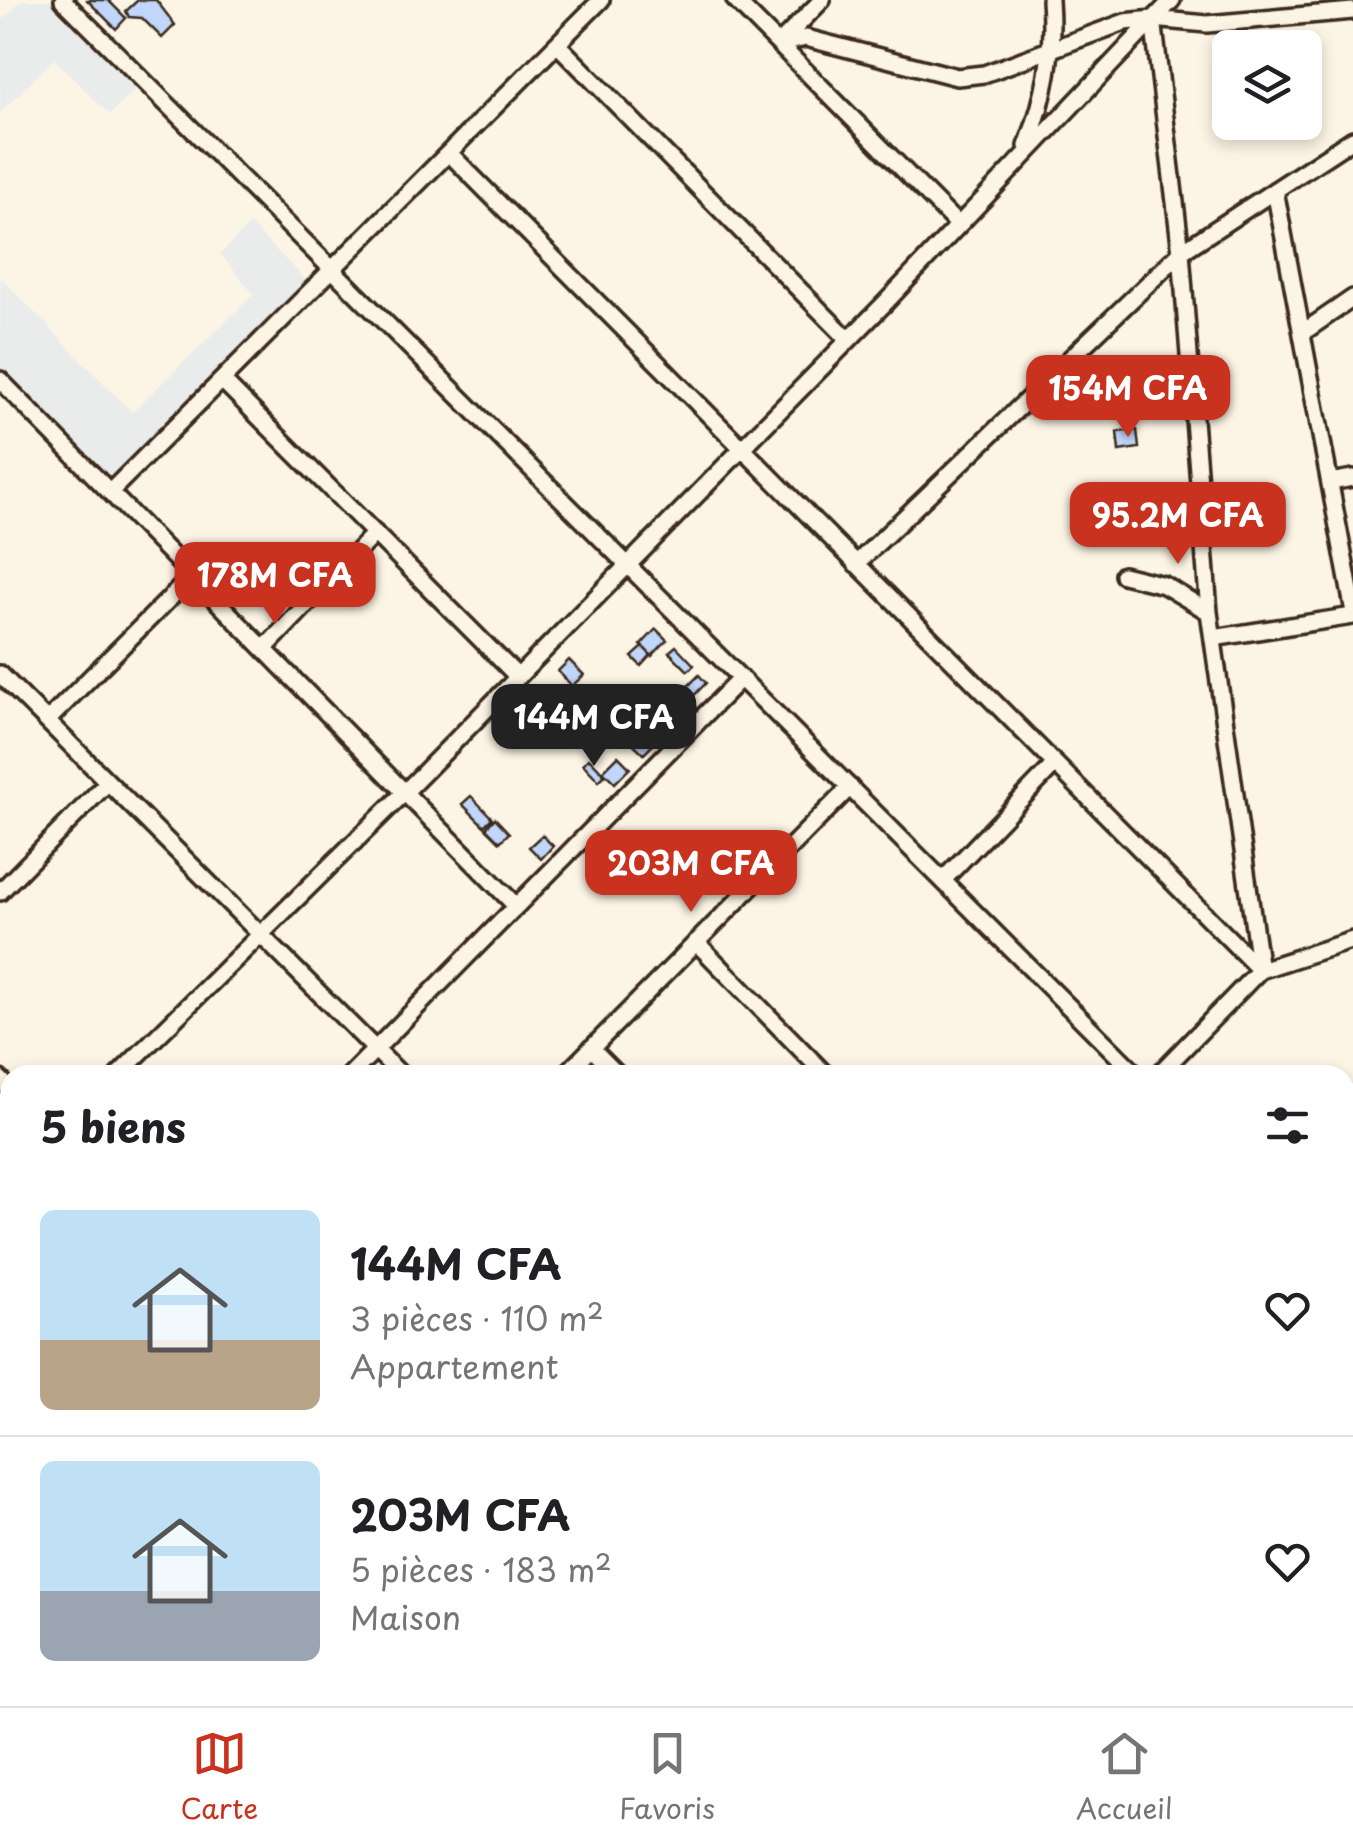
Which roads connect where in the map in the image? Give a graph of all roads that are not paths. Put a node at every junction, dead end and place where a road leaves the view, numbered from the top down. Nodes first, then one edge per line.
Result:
1 (64, 0) edge
2 (601, 0) edge
3 (735, 0) edge
4 (822, 0) edge
5 (1050, 0) edge
6 (1172, 0) edge
7 (1353, 10) edge
8 (1153, 19) junction
9 (557, 44) junction
10 (779, 44) junction
11 (1054, 48) junction
12 (1353, 139) edge
13 (448, 153) junction
14 (1024, 154) junction
15 (1276, 190) junction
16 (958, 225) junction
17 (1181, 252) junction
18 (332, 269) junction
19 (1353, 298) edge
20 (1302, 333) junction
21 (849, 340) junction
22 (0, 380) edge
23 (222, 380) junction
24 (742, 449) junction
25 (1353, 478) edge
26 (1330, 482) junction
27 (110, 492) junction
28 (374, 533) junction
29 (856, 564) junction
30 (628, 565) junction
31 (193, 575) junction
32 (1123, 575) dead end
33 (1353, 608) edge
34 (1209, 612) junction
35 (1353, 616) edge
36 (1213, 638) junction
37 (265, 648) junction
38 (0, 674) edge
39 (518, 677) junction
40 (741, 678) junction
41 (47, 721) junction
42 (1056, 764) junction
43 (108, 782) junction
44 (850, 787) junction
45 (406, 791) junction
46 (943, 880) junction
47 (0, 892) edge
48 (516, 906) junction
49 (260, 934) junction
50 (1353, 940) edge
51 (696, 942) junction
52 (1260, 970) junction
53 (591, 1048) junction
54 (376, 1049) junction
55 (128, 1065) edge
56 (360, 1065) edge
57 (391, 1065) edge
58 (575, 1065) edge
59 (608, 1065) edge
60 (816, 1065) edge
61 (1128, 1065) edge
62 (1168, 1065) edge

1 - 18 street
2 - 9 street
3 - 10 street
4 - 10 street
5 - 11 street
6 - 8 street
7 - 8 street
8 - 11 street
8 - 14 street
8 - 17 street
9 - 13 street
9 - 21 street
10 - 11 street
10 - 16 street
11 - 14 street
12 - 15 street
13 - 18 street
13 - 24 street
14 - 16 street
15 - 17 street
15 - 20 street
16 - 21 street
17 - 29 street
17 - 34 street
18 - 23 street
18 - 30 street
19 - 20 street
20 - 26 street
21 - 24 street
22 - 27 street
23 - 27 street
23 - 28 street
24 - 29 street
24 - 30 street
25 - 26 street
26 - 33 street
27 - 31 street
28 - 37 street
28 - 39 street
29 - 42 street
30 - 39 street
30 - 40 street
31 - 37 street
31 - 41 street
32 - 34 street
34 - 36 street
35 - 36 street
36 - 52 street
37 - 45 street
38 - 41 street
39 - 45 street
40 - 44 street
40 - 48 street
41 - 43 street
42 - 46 street
42 - 52 street
43 - 47 street
43 - 49 street
44 - 46 street
44 - 51 street
45 - 48 street
45 - 49 street
46 - 61 street
48 - 54 street
49 - 54 street
49 - 55 street
50 - 52 street
51 - 53 street
51 - 60 street
52 - 62 street
53 - 58 street
53 - 59 street
54 - 56 street
54 - 57 street

